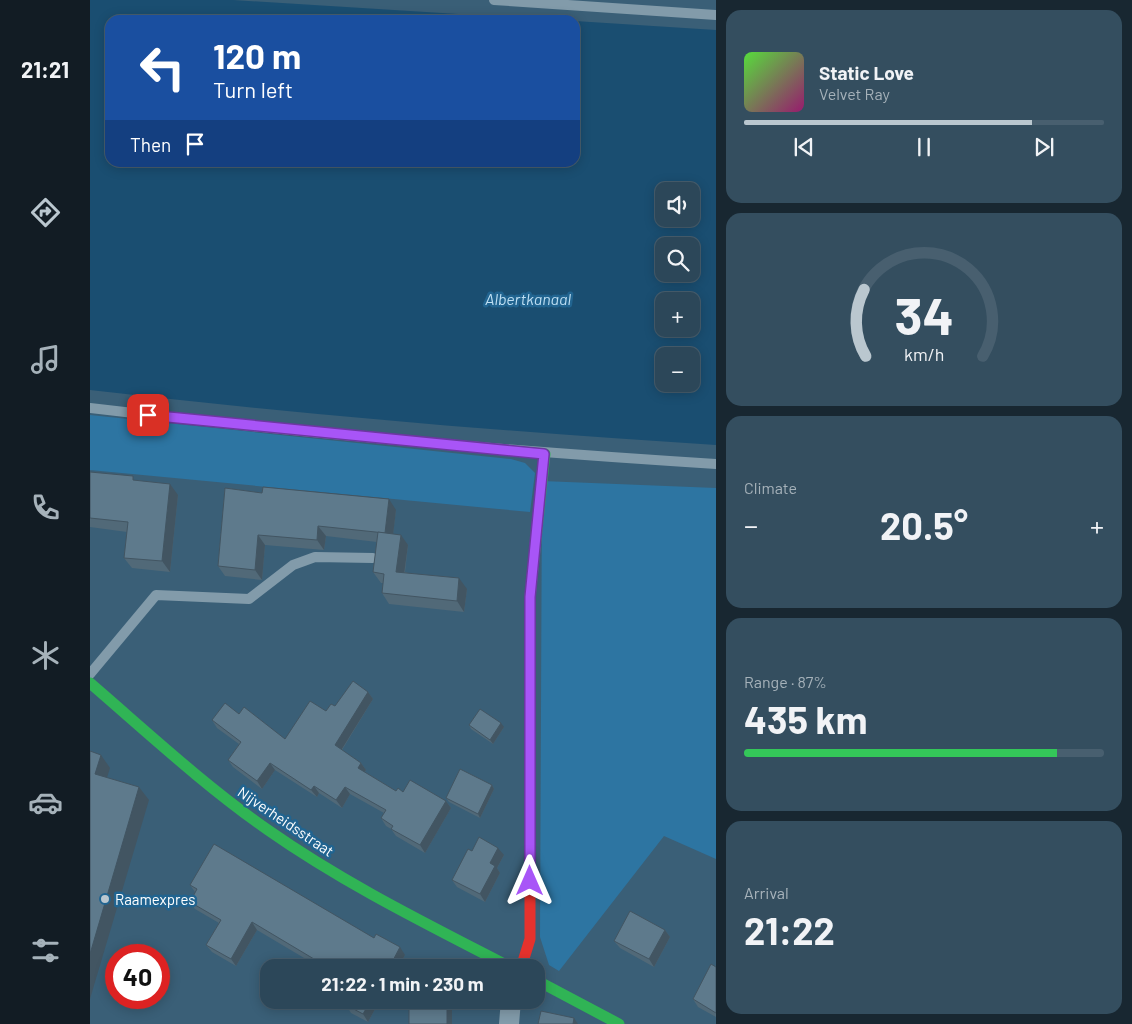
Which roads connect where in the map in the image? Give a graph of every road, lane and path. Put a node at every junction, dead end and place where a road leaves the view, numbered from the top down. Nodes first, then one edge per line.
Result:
1 (494, 0) edge
2 (716, 15) edge
3 (90, 408) edge
4 (544, 454) junction
5 (716, 464) edge
6 (373, 558) edge
7 (90, 674) edge
8 (90, 683) edge
9 (495, 959) edge
10 (524, 959) edge
11 (545, 985) edge
12 (510, 1009) edge
13 (509, 1024) edge
14 (619, 1024) edge

1 - 2 lane
3 - 4 lane
4 - 5 lane
4 - 10 street
6 - 7 lane
8 - 9 street, Nijverheidsstraat
11 - 14 street
12 - 13 street

